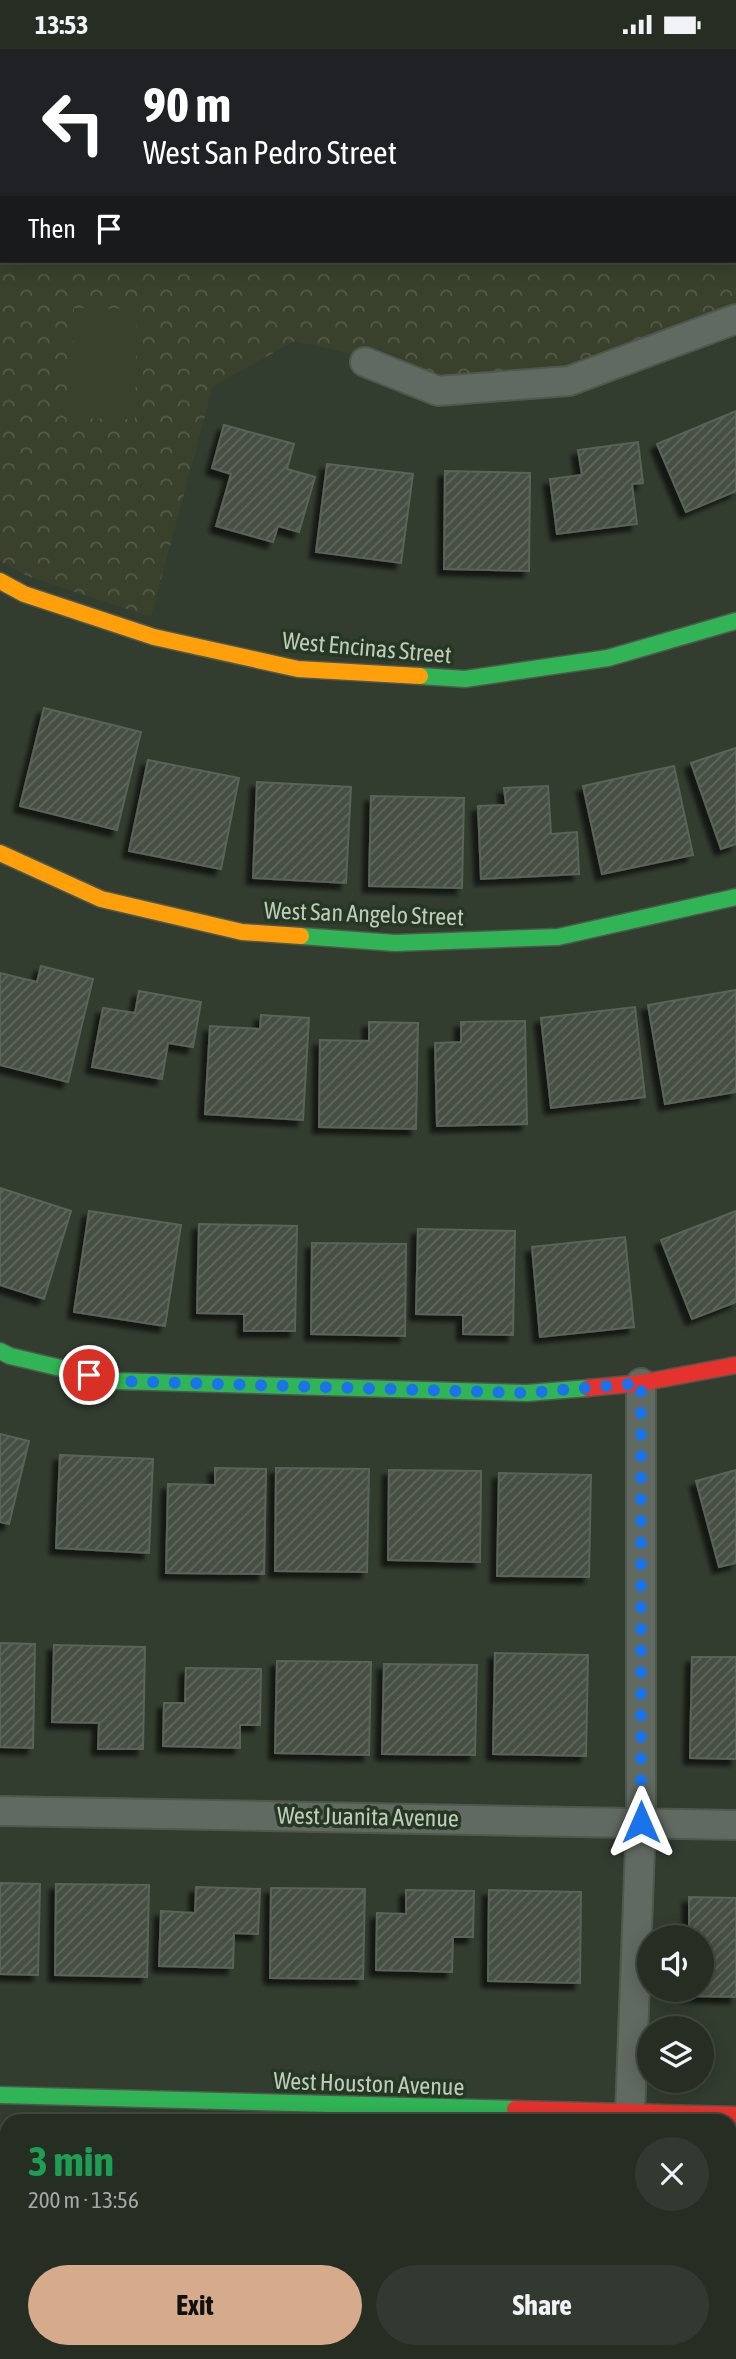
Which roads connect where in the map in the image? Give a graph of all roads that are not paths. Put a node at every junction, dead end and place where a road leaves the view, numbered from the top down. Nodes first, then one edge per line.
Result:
1 (736, 319) edge
2 (365, 362) dead end
3 (0, 581) edge
4 (736, 621) edge
5 (0, 853) edge
6 (736, 897) edge
7 (0, 1351) edge
8 (736, 1364) edge
9 (641, 1383) junction
10 (0, 1811) edge
11 (641, 1822) junction
12 (736, 1825) edge
13 (0, 2095) edge
14 (630, 2114) joint

1 - 2 street
3 - 4 street, West Encinas Street
5 - 6 street, West San Angelo Street
7 - 9 street
8 - 9 street
9 - 11 street
10 - 11 street, West Juanita Avenue
11 - 12 street, West Juanita Avenue
11 - 14 street
13 - 14 street, West Houston Avenue

